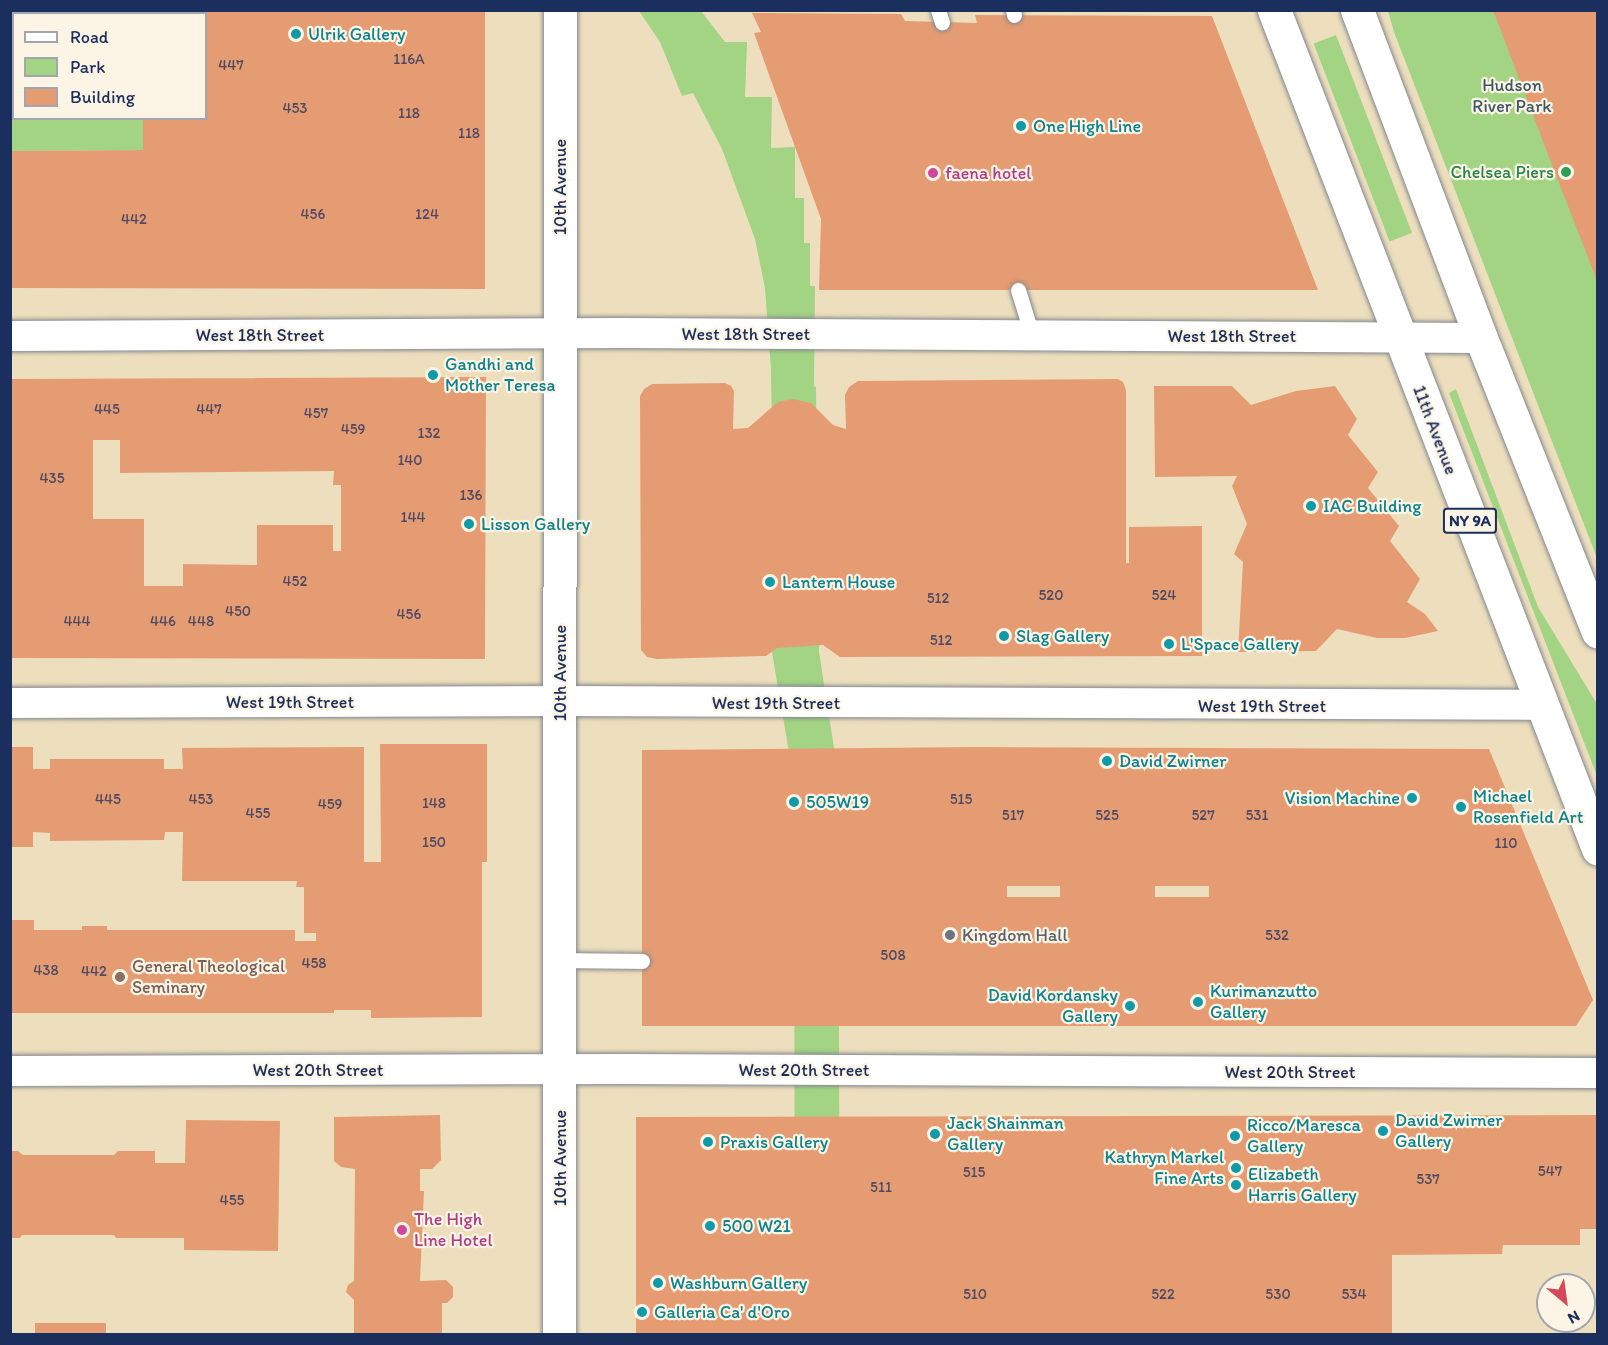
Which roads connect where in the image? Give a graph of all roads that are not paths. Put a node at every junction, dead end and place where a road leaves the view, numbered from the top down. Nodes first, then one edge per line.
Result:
1 (560, 10) edge
2 (1274, 10) edge
3 (1357, 10) edge
4 (1018, 290) dead end
5 (560, 334) junction
6 (1032, 335) junction
7 (10, 336) edge
8 (1399, 337) junction
9 (1481, 338) junction
10 (1598, 632) edge
11 (561, 701) junction
12 (10, 703) edge
13 (1541, 705) junction
14 (1598, 849) edge
15 (561, 960) junction
16 (642, 961) dead end
17 (561, 1070) junction
18 (10, 1071) edge
19 (1598, 1073) edge
20 (559, 1335) edge

1 - 5 main road, 10th Avenue
2 - 8 main road, 11th Avenue / NY 9A
3 - 9 main road
4 - 6 lane
5 - 6 street, West 18th Street
5 - 7 street, West 18th Street
5 - 11 main road, 10th Avenue
6 - 8 street, West 18th Street
8 - 9 street, West 18th Street
8 - 13 main road, 11th Avenue / NY 9A
9 - 10 main road
11 - 12 street, West 19th Street
11 - 13 street, West 19th Street
11 - 15 main road, 10th Avenue
13 - 14 main road, 11th Avenue / NY 9A
15 - 16 lane
15 - 17 main road, 10th Avenue
17 - 18 street, West 20th Street
17 - 19 street, West 20th Street
17 - 20 main road, 10th Avenue

